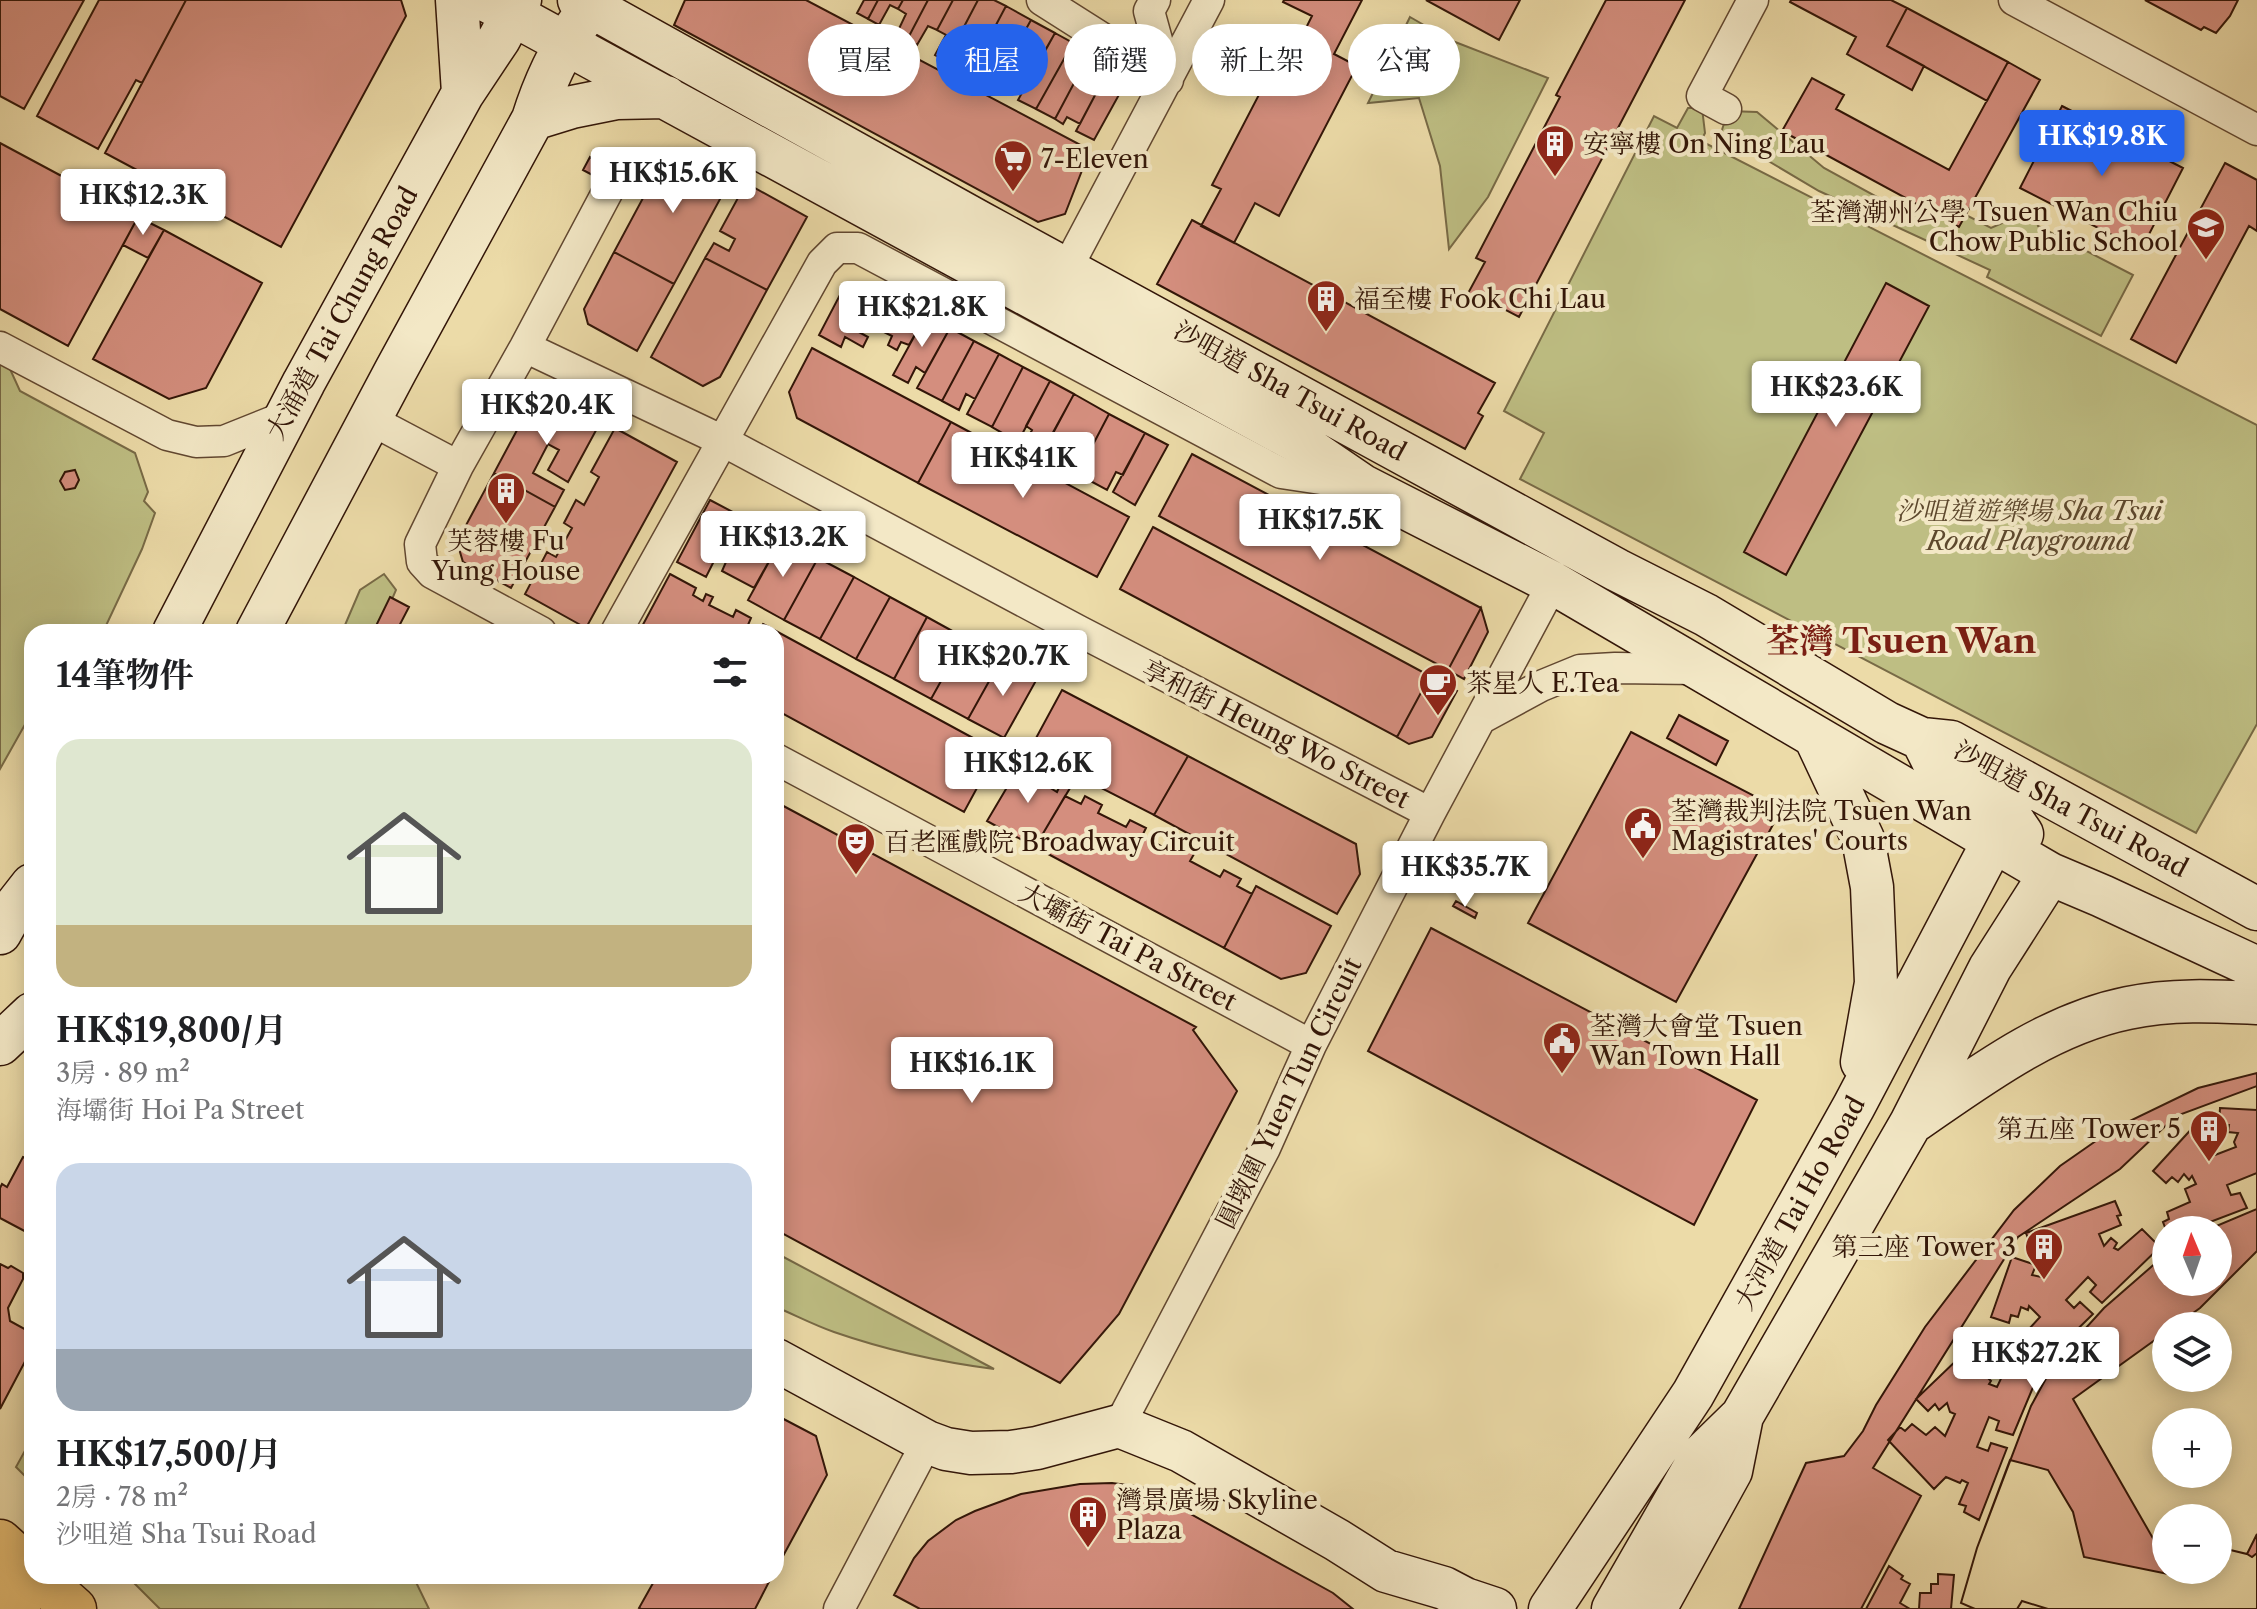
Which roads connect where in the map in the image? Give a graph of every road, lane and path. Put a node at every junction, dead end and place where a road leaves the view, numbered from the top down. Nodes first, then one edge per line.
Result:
1 (457, 0) edge
2 (1042, 0) edge
3 (1155, 0) edge
4 (1209, 0) edge
5 (1753, 0) edge
6 (2014, 0) edge
7 (587, 2) edge
8 (506, 5) edge
9 (1080, 24) edge
10 (1153, 24) edge
11 (564, 43) junction
12 (1176, 64) edge
13 (622, 87) junction
14 (463, 93) junction
15 (1159, 96) edge
16 (1726, 109) dead end
17 (533, 119) junction
18 (2257, 130) edge
19 (619, 170) dead end
20 (1067, 269) junction
21 (1047, 306) junction
22 (0, 347) edge
23 (525, 347) junction
24 (284, 417) junction
25 (371, 420) junction
26 (721, 440) junction
27 (458, 466) junction
28 (1363, 486) junction
29 (1553, 583) junction
30 (178, 624) edge
31 (261, 624) edge
32 (526, 624) edge
33 (620, 624) edge
34 (1698, 669) junction
35 (1482, 718) junction
36 (1816, 739) junction
37 (784, 763) edge
38 (2008, 811) junction
39 (1430, 813) junction
40 (2187, 871) junction
41 (2257, 872) edge
42 (2050, 874) junction
43 (2257, 909) edge
44 (2257, 968) edge
45 (2257, 1003) edge
46 (1311, 1045) junction
47 (1854, 1106) junction
48 (1911, 1123) junction
49 (784, 1364) edge
50 (1742, 1416) junction
51 (1119, 1426) junction
52 (927, 1442) junction
53 (0, 1542) edge
54 (24, 1564) edge
55 (1386, 1571) junction
56 (46, 1584) edge
57 (0, 1592) edge
58 (18, 1609) edge
59 (74, 1609) edge
60 (839, 1609) edge
61 (1419, 1609) edge
62 (1495, 1609) edge
63 (1550, 1609) edge
64 (1613, 1609) edge
65 (1655, 1609) edge

1 - 14 main road
2 - 9 street
3 - 10 street
4 - 12 street
5 - 16 street
6 - 18 street
7 - 11 main road
7 - 20 main road, 沙咀道 Sha Tsui Road
8 - 11 main road
8 - 14 main road, 大涌道 Tai Chung Road
11 - 13 main road
11 - 17 main road
13 - 17 main road
13 - 21 main road, 沙咀道 Sha Tsui Road
14 - 24 main road, 大涌道 Tai Chung Road
15 - 20 street
17 - 25 main road
19 - 23 street
20 - 21 street
20 - 38 main road, 沙咀道 Sha Tsui Road
21 - 28 main road, 沙咀道 Sha Tsui Road
22 - 24 street
23 - 26 street, 享和街 Heung Wo Street
23 - 27 street
24 - 30 main road, 大涌道 Tai Chung Road
25 - 27 street
25 - 31 main road
26 - 28 street, 沙咀道 Sha Tsui Road
26 - 33 street
26 - 39 street, 享和街 Heung Wo Street
27 - 32 street
28 - 29 main road, 沙咀道 Sha Tsui Road
29 - 34 main road, 沙咀道 Sha Tsui Road
29 - 35 street, 圓墩圍 Yuen Tun Circuit
34 - 35 street
34 - 36 main road, 沙咀道 Sha Tsui Road
35 - 39 street, 圓墩圍 Yuen Tun Circuit
36 - 38 main road, 沙咀道 Sha Tsui Road
36 - 47 main road
37 - 46 street, 大壩街 Tai Pa Street
38 - 40 main road, 沙咀道 Sha Tsui Road
38 - 42 main road, 沙咀道 Sha Tsui Road
38 - 47 main road, 大河道 Tai Ho Road
39 - 46 street, 圓墩圍 Yuen Tun Circuit
40 - 41 main road
40 - 43 main road, 沙咀道 Sha Tsui Road
42 - 44 main road, 沙咀道 Sha Tsui Road
42 - 48 main road, 大河道 Tai Ho Road
45 - 48 main road, 大河道 Tai Ho Road
46 - 51 street, 圓墩圍 Yuen Tun Circuit
47 - 63 main road, 大河道 Tai Ho Road
48 - 50 main road, 大河道 Tai Ho Road
49 - 52 main road
50 - 64 main road, 大河道 Tai Ho Road
50 - 65 main road
51 - 52 main road
51 - 55 main road
52 - 60 street
53 - 54 highway
55 - 61 main road
55 - 62 main road
56 - 59 highway
57 - 58 highway

